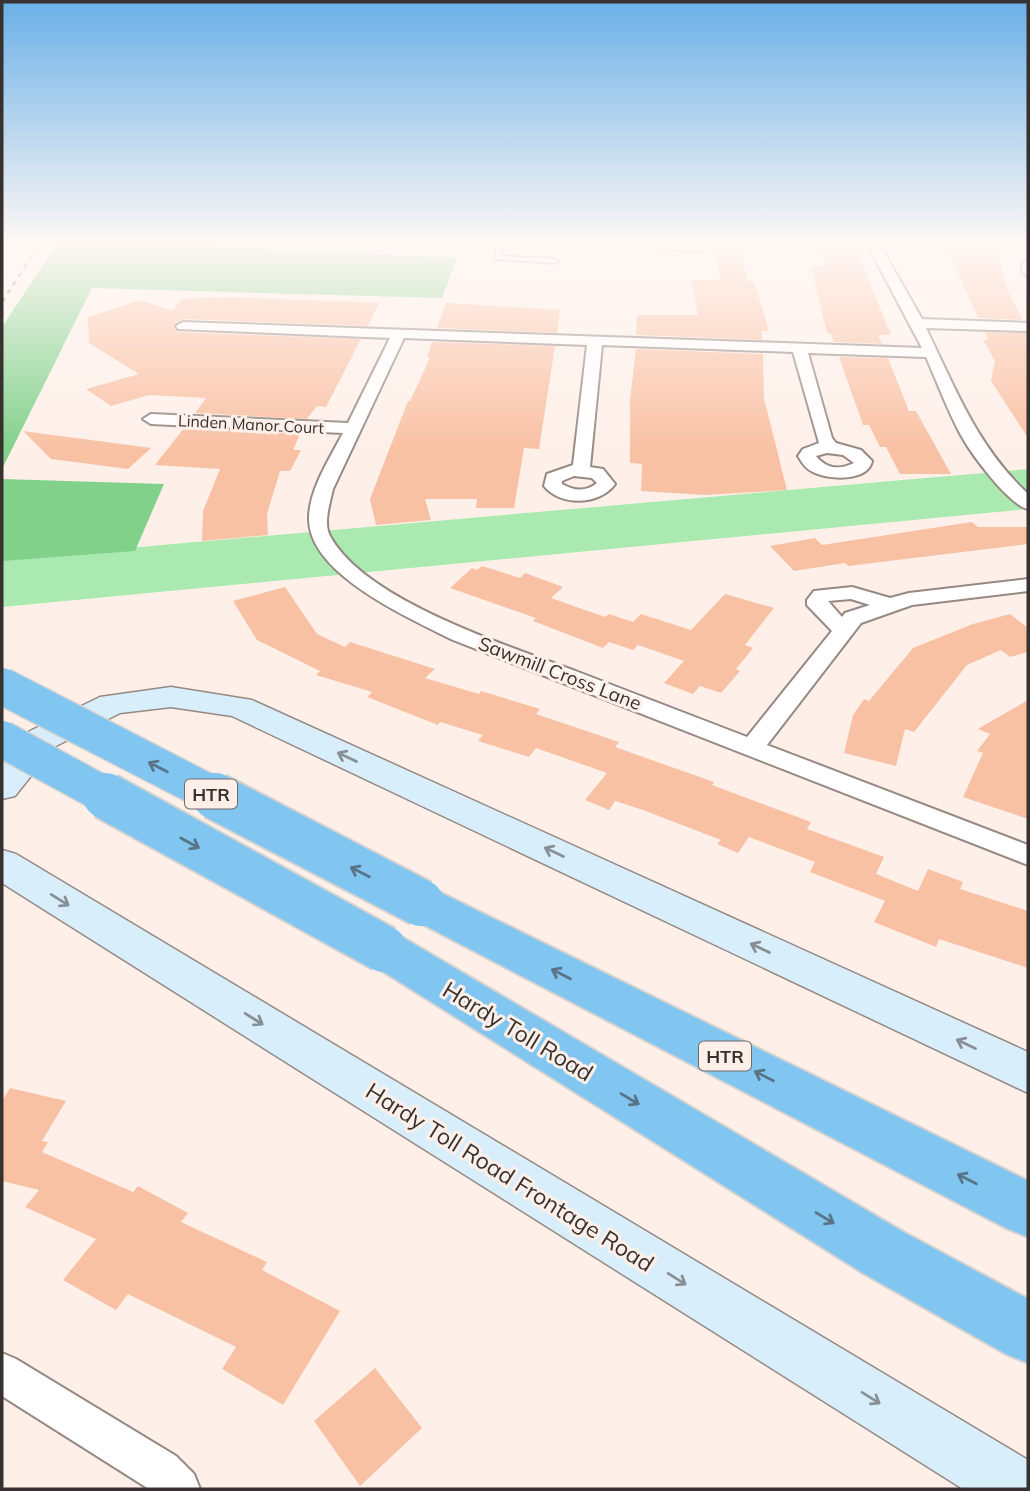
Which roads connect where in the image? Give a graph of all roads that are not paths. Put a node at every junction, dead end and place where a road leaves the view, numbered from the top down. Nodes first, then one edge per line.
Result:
1 (911, 312) edge
2 (917, 323) junction
3 (183, 326) dead end
4 (1028, 327) edge
5 (399, 334) junction
6 (595, 341) junction
7 (800, 348) junction
8 (931, 353) junction
9 (151, 419) dead end
10 (352, 428) junction
11 (830, 447) dead end
12 (581, 470) dead end
13 (1028, 505) edge
14 (1028, 585) edge
15 (890, 606) junction
16 (844, 631) junction
17 (2, 686) edge
18 (2, 739) edge
19 (753, 746) junction
20 (2, 787) edge
21 (1028, 855) edge
22 (2, 864) edge
23 (1028, 1073) edge
24 (1028, 1210) edge
25 (884, 1253) junction
26 (1028, 1332) edge
27 (1028, 1356) edge
28 (2, 1373) edge
29 (179, 1489) edge
30 (1019, 1489) edge

1 - 2 street
2 - 4 street
2 - 8 street
3 - 5 street
5 - 6 street
5 - 10 street, Sawmill Cross Lane
6 - 7 street
6 - 12 street
7 - 8 street
7 - 11 street
8 - 13 street
9 - 10 street, Linden Manor Court
10 - 19 street, Sawmill Cross Lane
14 - 15 street
15 - 16 street
15 - 16 street
16 - 19 street
24 -> 17 highway, HTR, bridge
18 -> 25 highway, Hardy Toll Road / HTR, bridge
19 - 21 street, Sawmill Cross Lane
23 -> 20 street
22 -> 30 street, Hardy Toll Road Frontage Road
25 - 26 highway, Hardy Toll Road / HTR
25 - 27 highway
28 - 29 street

